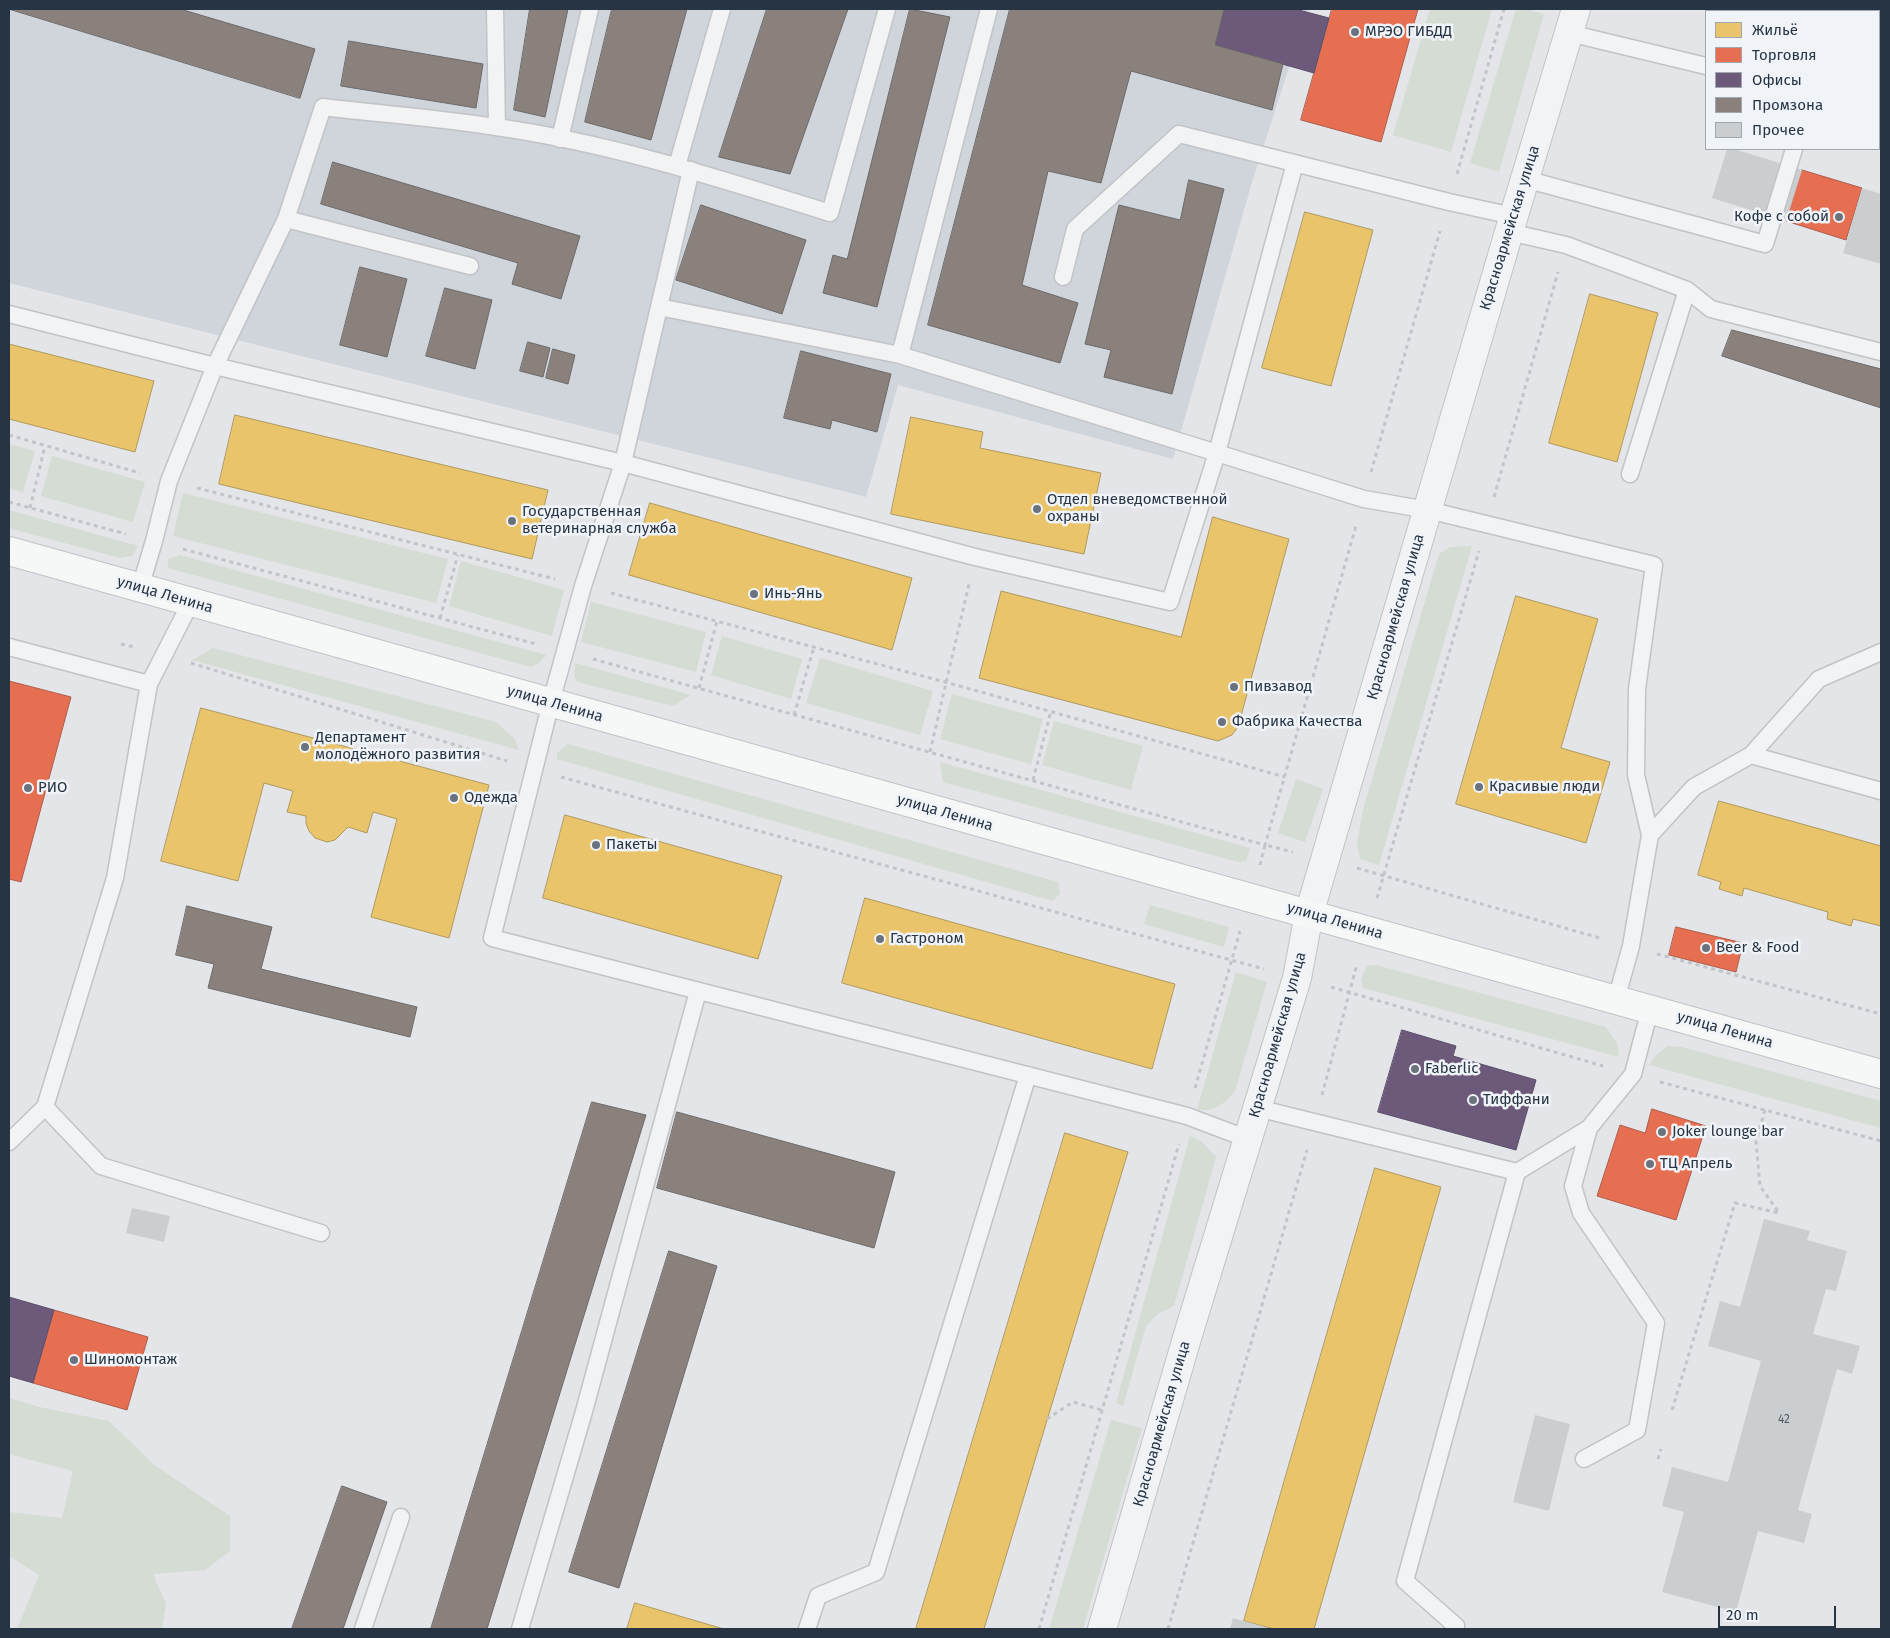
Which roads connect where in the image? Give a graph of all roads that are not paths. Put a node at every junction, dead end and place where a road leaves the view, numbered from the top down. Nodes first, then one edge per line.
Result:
1 (495, 9) edge
2 (590, 9) edge
3 (722, 9) edge
4 (887, 9) edge
5 (989, 9) edge
6 (1573, 21) edge
7 (1705, 66) edge
8 (497, 127) junction
9 (560, 139) junction
10 (1794, 150) edge
11 (1295, 163) junction
12 (684, 168) junction
13 (1525, 180) junction
14 (286, 219) junction
15 (1511, 224) junction
16 (470, 266) dead end
17 (1063, 277) dead end
18 (1687, 290) junction
19 (658, 307) junction
20 (9, 314) edge
21 (1881, 352) edge
22 (900, 355) junction
23 (215, 366) junction
24 (1217, 454) junction
25 (623, 463) junction
26 (1630, 474) dead end
27 (1428, 510) junction
28 (9, 551) edge
29 (140, 588) junction
30 (191, 602) junction
31 (9, 647) edge
32 (1881, 652) edge
33 (149, 684) junction
34 (551, 702) junction
35 (1751, 756) junction
36 (1881, 791) edge
37 (1650, 835) junction
38 (1309, 914) junction
39 (698, 991) junction
40 (1616, 1000) junction
41 (1650, 1009) junction
42 (1881, 1074) edge
43 (1028, 1075) junction
44 (45, 1107) junction
45 (1257, 1108) junction
46 (1589, 1128) junction
47 (1248, 1139) junction
48 (9, 1142) edge
49 (1517, 1172) junction
50 (320, 1233) dead end
51 (1584, 1459) dead end
52 (401, 1517) dead end
53 (1460, 1628) edge
54 (363, 1629) edge
55 (520, 1629) edge
56 (807, 1629) edge
57 (1102, 1629) edge

1 - 8 lane
2 - 9 lane
3 - 12 lane
4 - 12 lane
5 - 22 lane
6 - 7 lane
6 - 13 street, Красноармейская улица
8 - 9 lane
8 - 14 lane
9 - 12 lane
10 - 13 lane
11 - 15 lane
11 - 17 lane
11 - 24 lane
12 - 19 lane
13 - 15 street, Красноармейская улица
14 - 16 lane
14 - 23 lane
15 - 18 lane
15 - 27 street, Красноармейская улица
18 - 21 lane
18 - 26 lane
19 - 22 lane
19 - 25 lane
20 - 23 lane
22 - 24 lane
23 - 25 lane
23 - 29 lane
24 - 25 lane
24 - 27 lane
25 - 34 lane
27 - 37 lane
27 - 38 street, Красноармейская улица
28 - 29 street, улица Ленина
29 - 30 street, улица Ленина
30 - 33 lane
30 - 34 street, улица Ленина
31 - 33 lane
32 - 35 lane
33 - 44 lane
34 - 38 street, улица Ленина
34 - 39 lane
35 - 36 lane
35 - 37 lane
37 - 40 lane
38 - 40 street, улица Ленина
38 - 45 street, Красноармейская улица
39 - 43 lane
39 - 55 lane
40 - 41 street, улица Ленина
41 - 42 street, улица Ленина
41 - 46 lane
43 - 47 lane
43 - 56 lane
44 - 48 lane
44 - 50 lane
45 - 47 street, Красноармейская улица
45 - 49 lane
46 - 49 lane
46 - 51 lane
47 - 57 street, Красноармейская улица
49 - 53 lane
52 - 54 lane

